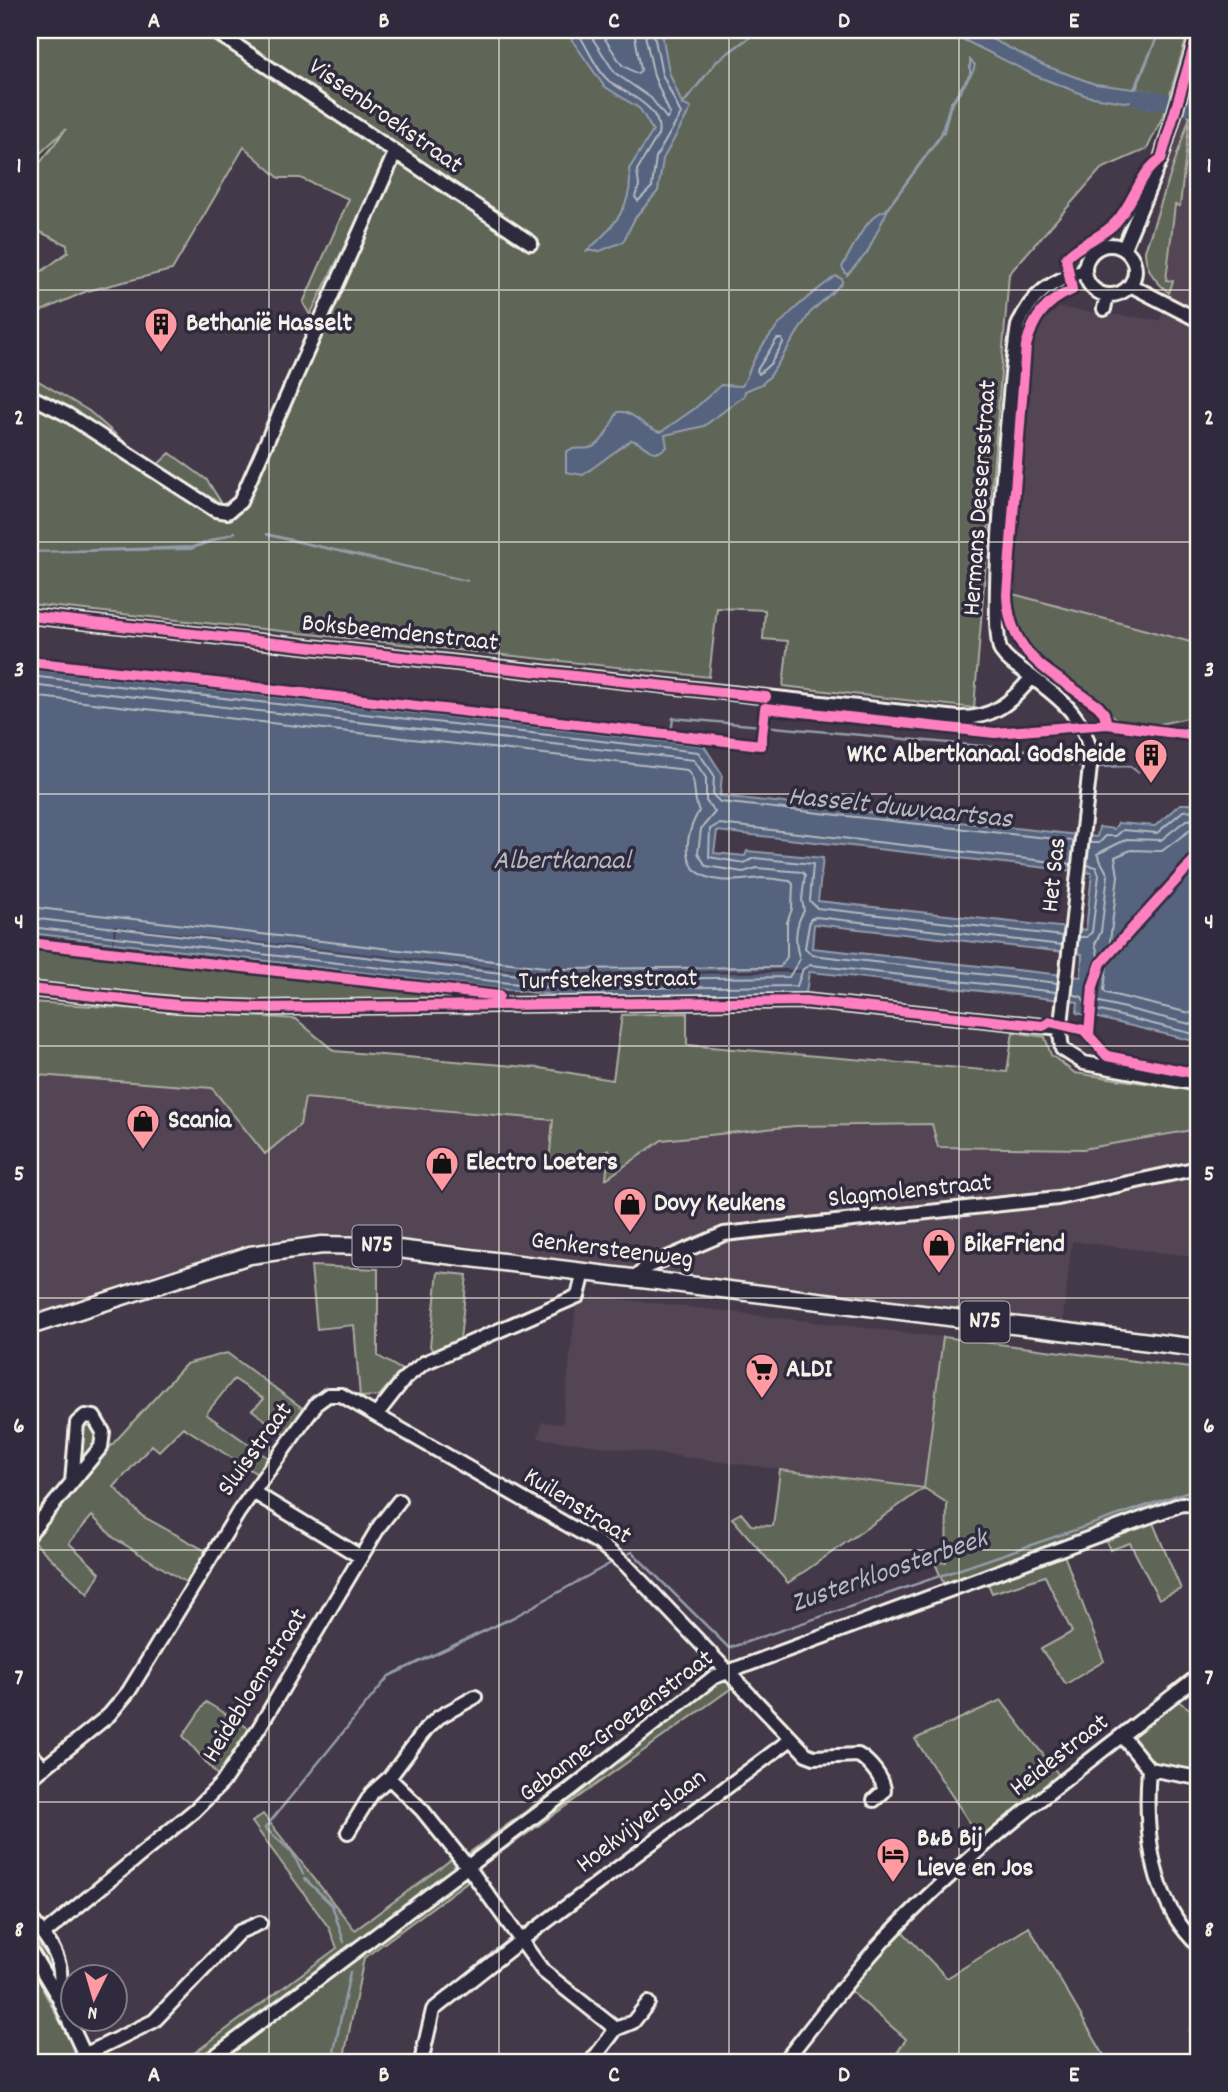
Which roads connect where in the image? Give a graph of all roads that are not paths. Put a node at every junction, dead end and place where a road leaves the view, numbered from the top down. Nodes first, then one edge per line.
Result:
1 (213, 30) edge
2 (1198, 33) edge
3 (396, 153) junction
4 (531, 243) dead end
5 (1124, 248) junction
6 (1085, 271) junction
7 (1130, 285) junction
8 (1107, 295) junction
9 (1104, 309) dead end
10 (1198, 320) edge
11 (30, 396) edge
12 (30, 616) edge
13 (1032, 677) junction
14 (1083, 727) joint
15 (30, 989) edge
16 (1061, 1022) junction
17 (1198, 1084) edge
18 (1198, 1168) edge
19 (584, 1272) junction
20 (636, 1278) junction
21 (30, 1326) edge
22 (1198, 1348) edge
23 (377, 1414) junction
24 (72, 1482) junction
25 (253, 1492) junction
26 (399, 1501) dead end
27 (1198, 1505) edge
28 (30, 1533) edge
29 (362, 1557) junction
30 (729, 1670) junction
31 (1198, 1676) edge
32 (475, 1697) dead end
33 (1122, 1736) junction
34 (790, 1740) junction
35 (30, 1753) edge
36 (44, 1768) junction
37 (1149, 1769) junction
38 (1198, 1777) edge
39 (388, 1778) junction
40 (30, 1779) edge
41 (874, 1800) dead end
42 (348, 1832) dead end
43 (468, 1867) junction
44 (30, 1918) edge
45 (260, 1923) dead end
46 (44, 1934) junction
47 (520, 1941) junction
48 (1198, 1945) edge
49 (30, 1950) edge
50 (58, 1997) junction
51 (648, 2003) dead end
52 (615, 2029) junction
53 (1198, 2031) edge
54 (1198, 2050) edge
55 (86, 2059) edge
56 (207, 2062) edge
57 (421, 2062) edge
58 (591, 2062) edge
59 (784, 2062) edge

1 - 3 street, Vissenbroekstraat
2 - 5 street
3 - 4 street, Vissenbroekstraat
3 - 11 street
5 - 6 street
5 - 7 street
6 - 8 street
6 - 13 street, Hermans Dessersstraat
7 - 8 street
7 - 10 street
8 - 9 street
12 - 13 street, Boksbeemdenstraat
13 - 14 street, Hermans Dessersstraat
14 - 16 street, Het Sas
15 - 16 street, Turfstekersstraat
16 - 17 street
18 - 20 street, Slagmolenstraat
19 - 20 main road, Genkersteenweg / N75
19 - 21 main road, Genkersteenweg / N75
19 - 23 street
20 - 22 main road, Genkersteenweg / N75
23 - 25 street, Sluisstraat
23 - 30 street, Kuilenstraat
24 - 24 street
24 - 28 street
25 - 29 street
25 - 36 street, Sluisstraat
26 - 29 street, Heidebloemstraat
27 - 30 street, Gebanne-Groezenstraat
29 - 46 street, Heidebloemstraat
30 - 34 street
30 - 43 street, Gebanne-Groezenstraat
31 - 33 street, Heidestraat
32 - 39 street
33 - 37 street
33 - 59 street, Heidestraat
34 - 41 street
34 - 47 street, Hoekvijverslaan
35 - 36 street
36 - 40 street, Sluisstraat
37 - 38 street
37 - 48 street
39 - 42 street
39 - 43 street
43 - 47 street
43 - 56 street, Gebanne-Groezenstraat
44 - 46 street
45 - 55 street
46 - 50 street
47 - 52 street
47 - 57 street, Hoekvijverslaan
49 - 50 street
50 - 55 street
51 - 52 street
52 - 58 street
53 - 54 street

